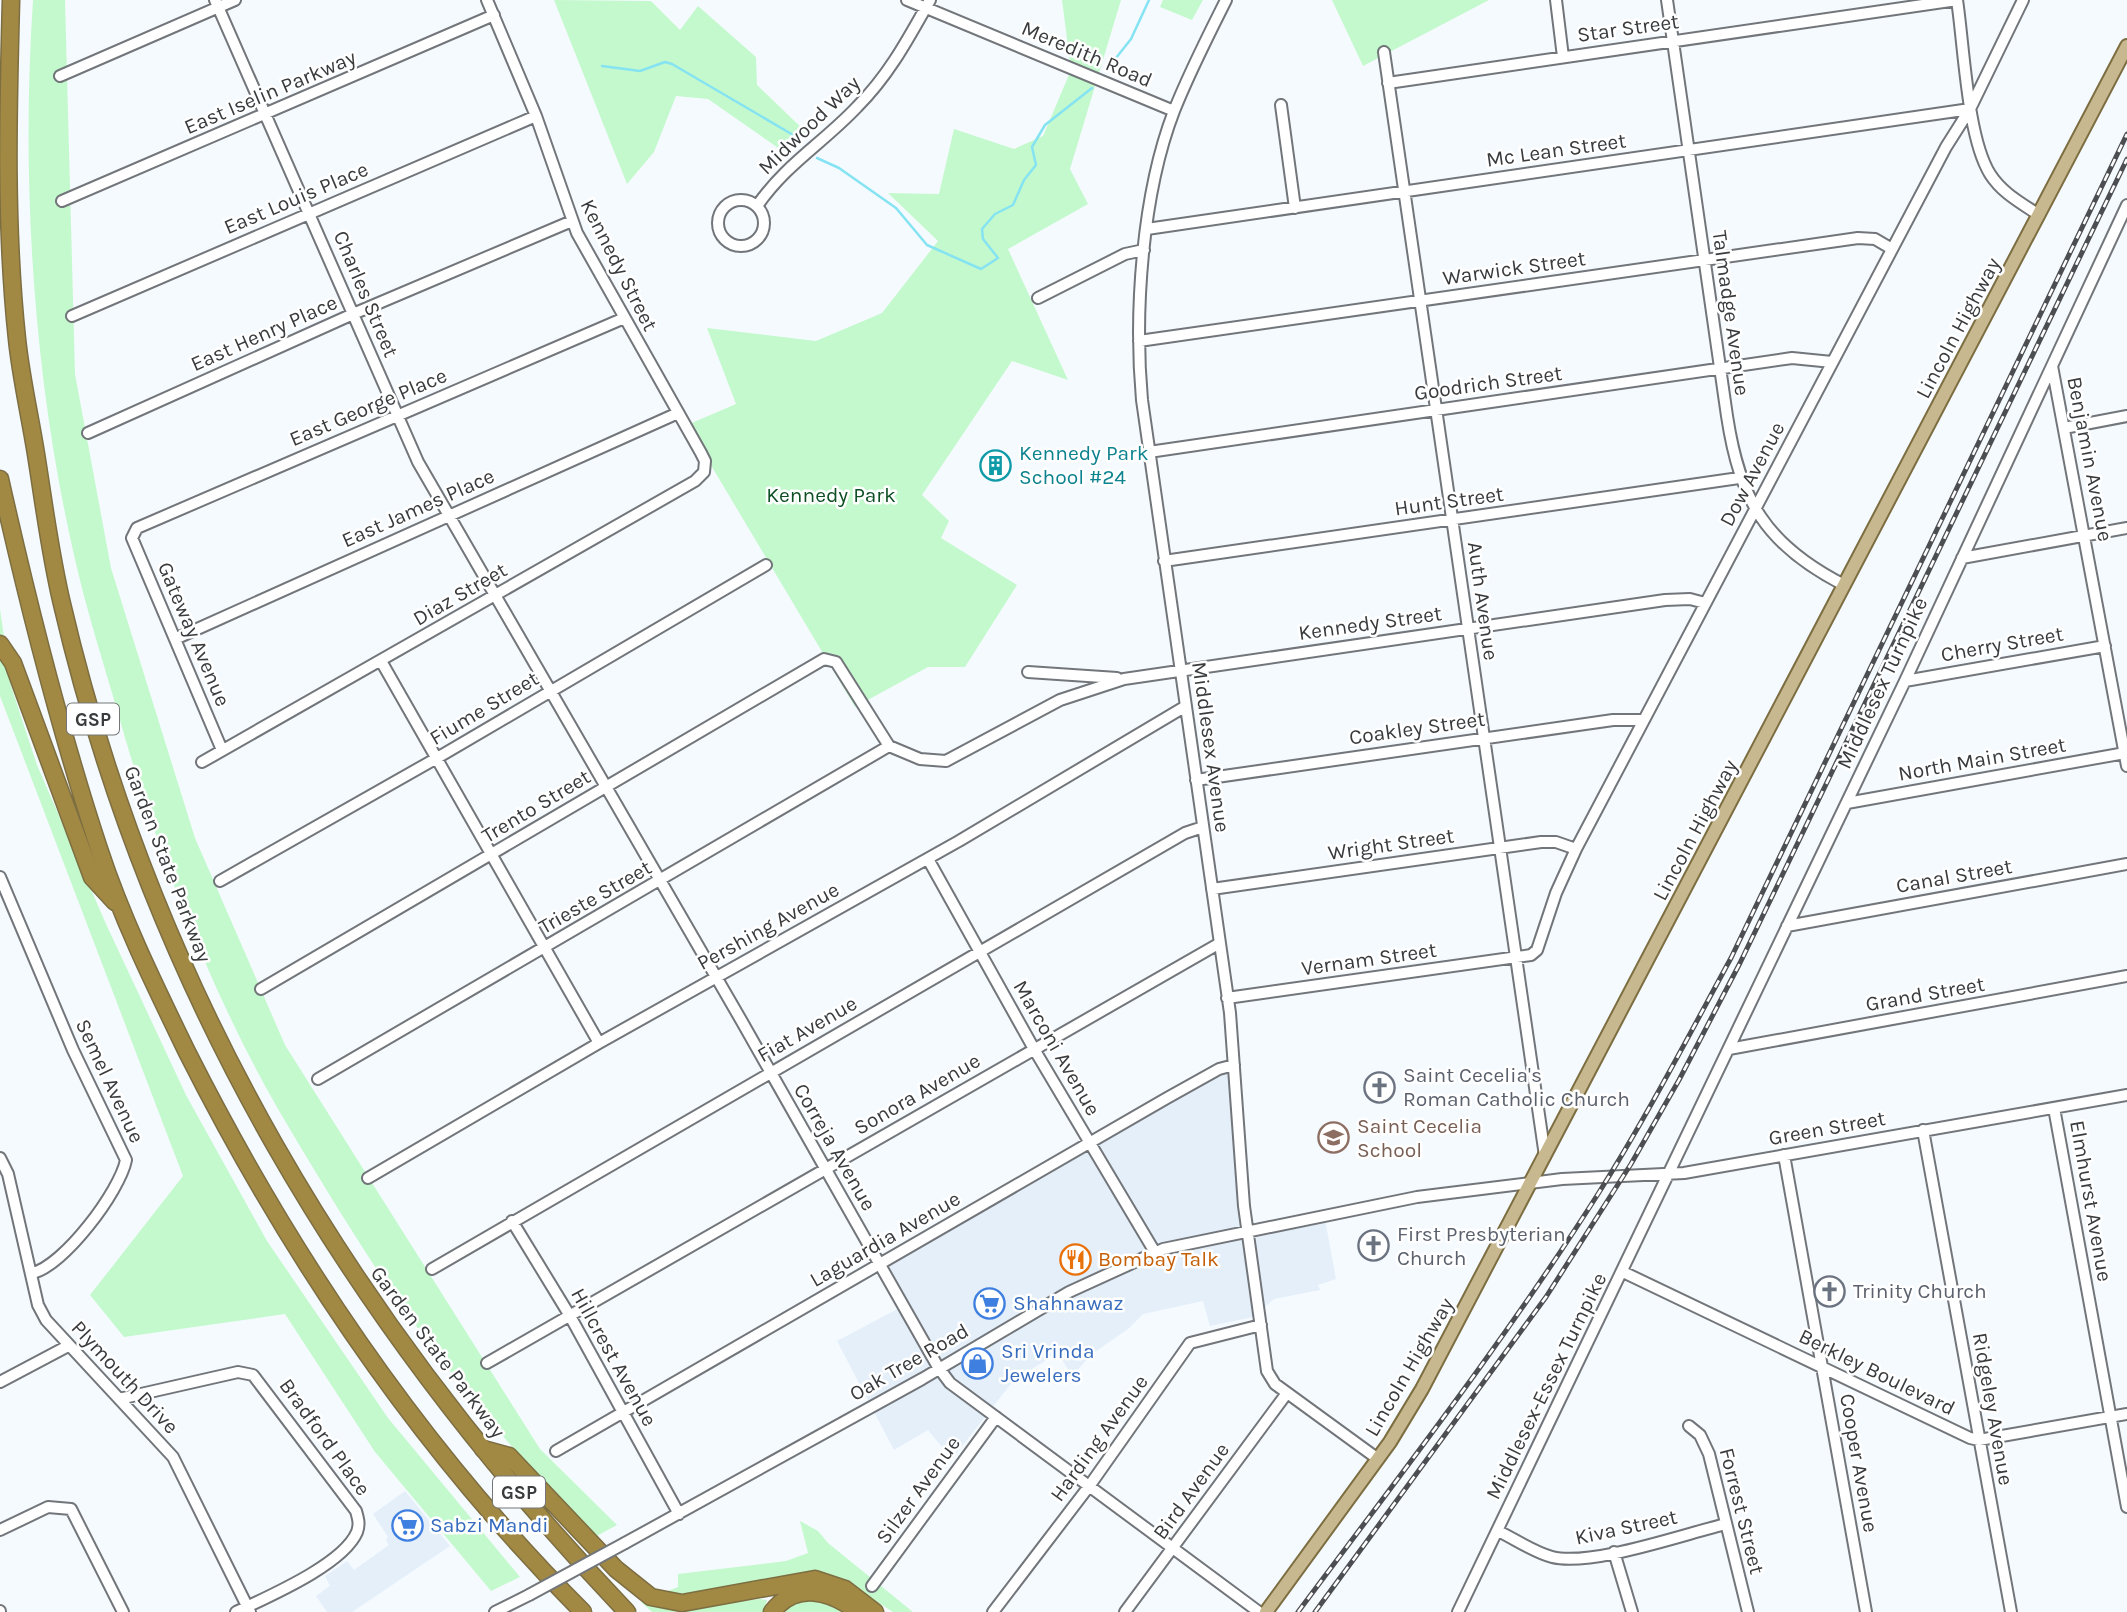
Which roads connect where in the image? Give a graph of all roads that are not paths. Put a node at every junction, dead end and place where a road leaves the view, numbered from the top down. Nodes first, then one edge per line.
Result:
1 (11, 0) edge
2 (235, 0) edge
3 (486, 0) edge
4 (907, 0) edge
5 (1226, 0) edge
6 (1556, 0) edge
7 (1667, 0) edge
8 (1957, 0) edge
9 (2023, 0) edge
10 (217, 4) edge
11 (928, 4) edge
12 (494, 16) junction
13 (1672, 41) junction
14 (2127, 46) edge
15 (1384, 52) dead end
16 (1563, 57) junction
17 (60, 76) dead end
18 (1388, 83) junction
19 (1281, 105) dead end
20 (1970, 109) junction
21 (1174, 111) junction
22 (267, 115) junction
23 (536, 116) junction
24 (1688, 150) junction
25 (1404, 192) junction
26 (62, 201) dead end
27 (2127, 205) edge
28 (757, 206) junction
29 (1295, 208) junction
30 (311, 213) junction
31 (2039, 215) junction
32 (572, 221) junction
33 (1147, 229) junction
34 (1892, 249) junction
35 (1144, 250) junction
36 (1704, 260) junction
37 (1038, 298) dead end
38 (1420, 301) junction
39 (353, 314) junction
40 (72, 316) dead end
41 (622, 319) junction
42 (1139, 341) junction
43 (1832, 362) junction
44 (2052, 366) junction
45 (1720, 369) junction
46 (1436, 410) junction
47 (678, 413) junction
48 (396, 416) junction
49 (2127, 416) edge
50 (2064, 428) junction
51 (88, 433) dead end
52 (1149, 452) junction
53 (705, 461) joint
54 (1739, 478) junction
55 (0, 479) edge
56 (1755, 510) junction
57 (446, 516) junction
58 (1452, 519) junction
59 (2127, 528) edge
60 (132, 534) joint
61 (2085, 536) junction
62 (1962, 558) junction
63 (1164, 561) junction
64 (766, 565) dead end
65 (1844, 585) junction
66 (496, 596) junction
67 (1705, 603) junction
68 (1468, 628) junction
69 (175, 639) junction
70 (0, 644) edge
71 (2105, 646) junction
72 (381, 661) junction
73 (1180, 669) junction
74 (1028, 672) dead end
75 (1124, 678) junction
76 (1905, 681) junction
77 (550, 690) junction
78 (1186, 705) junction
79 (1644, 720) junction
80 (1484, 738) junction
81 (889, 746) junction
82 (222, 750) junction
83 (2125, 753) junction
84 (437, 758) junction
85 (202, 762) dead end
86 (2127, 766) edge
87 (1196, 780) junction
88 (604, 787) junction
89 (1847, 803) junction
90 (1203, 827) junction
91 (1500, 848) junction
92 (1576, 849) junction
93 (493, 855) junction
94 (928, 859) junction
95 (2127, 864) edge
96 (0, 877) edge
97 (220, 881) dead end
98 (661, 881) junction
99 (1212, 889) junction
100 (122, 910) junction
101 (1787, 926) junction
102 (1220, 943) junction
103 (545, 948) junction
104 (980, 952) junction
105 (1516, 957) junction
106 (2127, 976) edge
107 (715, 977) junction
108 (261, 989) dead end
109 (1227, 998) junction
110 (598, 1043) junction
111 (1034, 1049) junction
112 (1729, 1049) junction
113 (1234, 1065) junction
114 (771, 1073) junction
115 (318, 1079) dead end
116 (2127, 1096) edge
117 (2054, 1108) junction
118 (1923, 1130) junction
119 (1090, 1142) junction
120 (1784, 1155) junction
121 (1545, 1156) junction
122 (0, 1158) edge
123 (826, 1169) junction
124 (1668, 1175) junction
125 (368, 1178) dead end
126 (1531, 1182) junction
127 (512, 1221) junction
128 (1247, 1230) junction
129 (1156, 1254) junction
130 (881, 1264) junction
131 (432, 1269) dead end
132 (1623, 1272) junction
133 (32, 1273) junction
134 (569, 1316) junction
135 (1261, 1325) junction
136 (68, 1346) junction
137 (488, 1363) dead end
138 (1822, 1366) junction
139 (938, 1367) junction
140 (0, 1382) edge
141 (1287, 1393) junction
142 (119, 1399) junction
143 (623, 1412) junction
144 (2127, 1414) edge
145 (996, 1417) junction
146 (2110, 1417) junction
147 (1689, 1426) dead end
148 (1979, 1440) junction
149 (483, 1448) junction
150 (556, 1451) dead end
151 (1378, 1459) junction
152 (1090, 1485) junction
153 (2127, 1507) edge
154 (679, 1514) junction
155 (1726, 1524) junction
156 (0, 1530) edge
157 (1498, 1531) junction
158 (1174, 1547) junction
159 (1614, 1552) junction
160 (872, 1586) dead end
161 (248, 1609) edge
162 (123, 1612) edge
163 (236, 1612) edge
164 (495, 1612) edge
165 (583, 1612) edge
166 (627, 1612) edge
167 (772, 1612) edge
168 (858, 1612) edge
169 (875, 1612) edge
170 (993, 1612) edge
171 (1125, 1612) edge
172 (1259, 1612) edge
173 (1266, 1612) edge
174 (1458, 1612) edge
175 (1632, 1612) edge
176 (1748, 1612) edge
177 (1866, 1612) edge
178 (2011, 1612) edge

1 - 149 highway, Garden State Parkway / GSP
2 - 10 street
3 - 12 street, Kennedy Street
4 - 11 street, Meredith Road
5 - 21 street, Middlesex Avenue
6 - 16 street
7 - 13 street, Talmadge Avenue
8 - 13 street, Star Street
8 - 20 street
9 - 20 street, Dow Avenue
10 - 17 street
10 - 22 street, Charles Street
11 - 21 street, Meredith Road
11 - 28 street, Midwood Way
12 - 22 street, East Iselin Parkway
12 - 23 street, Kennedy Street
13 - 16 street, Star Street
13 - 24 street, Talmadge Avenue
14 - 31 main road, Lincoln Highway
15 - 18 street, Auth Avenue
16 - 18 street, Star Street
18 - 25 street, Auth Avenue
19 - 29 street
20 - 24 street, Mc Lean Street
20 - 31 street
20 - 34 street, Dow Avenue
21 - 33 street, Middlesex Avenue
22 - 26 street, East Iselin Parkway
22 - 30 street, Charles Street
23 - 30 street, East Louis Place
23 - 32 street, Kennedy Street
24 - 25 street, Mc Lean Street
24 - 36 street, Talmadge Avenue
25 - 29 street, Mc Lean Street
25 - 38 street, Auth Avenue
27 - 44 street, Middlesex Turnpike
28 - 28 street
29 - 33 street, Mc Lean Street
30 - 39 street, Charles Street
30 - 40 street, East Louis Place
31 - 65 main road, Lincoln Highway
32 - 39 street, East Henry Place
32 - 41 street, Kennedy Street
33 - 35 street, Middlesex Avenue
34 - 36 street, Warwick Street
34 - 43 street, Dow Avenue
35 - 37 street
35 - 42 street, Middlesex Avenue
36 - 38 street, Warwick Street
36 - 45 street, Talmadge Avenue
38 - 42 street, Warwick Street
38 - 46 street, Auth Avenue
39 - 48 street, Charles Street
39 - 51 street, East Henry Place
41 - 47 street, Kennedy Street
41 - 48 street, East George Place
42 - 52 street, Middlesex Avenue
43 - 45 street, Goodrich Street
43 - 56 street, Dow Avenue
44 - 50 street, Benjamin Avenue
44 - 62 street, Middlesex Turnpike
45 - 46 street, Goodrich Street
45 - 54 street, Talmadge Avenue
46 - 52 street, Goodrich Street
46 - 58 street, Auth Avenue
47 - 53 street, Kennedy Street
47 - 57 street, East James Place
48 - 57 street, Charles Street
48 - 60 street, East George Place
49 - 50 street
50 - 61 street, Benjamin Avenue
52 - 63 street, Middlesex Avenue
53 - 66 street, Diaz Street
54 - 56 street, Talmadge Avenue
54 - 58 street, Hunt Street
55 - 100 highway, GSP
56 - 65 street, Talmadge Avenue
56 - 67 street, Dow Avenue
57 - 66 street, Charles Street
57 - 69 street, East James Place
58 - 63 street, Hunt Street
58 - 68 street, Auth Avenue
59 - 61 street
60 - 69 street, Gateway Avenue
61 - 62 street
61 - 71 street, Benjamin Avenue
62 - 76 street, Middlesex Turnpike
63 - 73 street, Middlesex Avenue
64 - 77 street, Fiume Street
65 - 121 main road, Lincoln Highway
66 - 72 street, Diaz Street
66 - 77 street, Correja Avenue
67 - 68 street, Kennedy Street
67 - 79 street, Dow Avenue
68 - 73 street, Kennedy Street
68 - 80 street, Auth Avenue
69 - 82 street, Gateway Avenue
70 - 100 highway
71 - 76 street, Cherry Street
71 - 83 street, Benjamin Avenue
72 - 82 street, Diaz Street
72 - 84 street
73 - 75 street, Kennedy Street
73 - 78 street, Middlesex Avenue
74 - 75 street, Kennedy Street
75 - 81 street, Kennedy Street
76 - 89 street, Middlesex Turnpike
77 - 84 street, Fiume Street
77 - 88 street, Correja Avenue
78 - 87 street, Middlesex Avenue
78 - 94 street, Pershing Avenue
79 - 80 street, Coakley Street
79 - 92 street, Dow Avenue
80 - 87 street, Coakley Street
80 - 91 street, Auth Avenue
81 - 88 street, Trento Street
81 - 98 street, Trieste Street
82 - 85 street, Diaz Street
83 - 86 street, Benjamin Avenue
83 - 89 street, North Main Street
84 - 93 street
84 - 97 street, Fiume Street
87 - 90 street, Middlesex Avenue
88 - 93 street, Trento Street
88 - 98 street, Correja Avenue
89 - 101 street, Middlesex Turnpike
90 - 99 street, Middlesex Avenue
90 - 104 street, Fiat Avenue
91 - 92 street, Wright Street
91 - 99 street, Wright Street
91 - 105 street, Auth Avenue
92 - 105 street, Dow Avenue
93 - 103 street
93 - 108 street, Trento Street
94 - 104 street, Marconi Avenue
94 - 107 street, Pershing Avenue
95 - 101 street, Canal Street
96 - 133 street, Semel Avenue
98 - 103 street, Trieste Street
98 - 107 street, Correja Avenue
99 - 102 street, Middlesex Avenue
100 - 165 highway, GSP
101 - 112 street, Middlesex Turnpike
102 - 109 street, Middlesex Avenue
102 - 111 street, Sonora Avenue
103 - 110 street
103 - 115 street, Trieste Street
104 - 111 street, Marconi Avenue
104 - 114 street, Fiat Avenue
105 - 109 street, Vernam Street
105 - 121 street, Auth Avenue
106 - 112 street, Grand Street
107 - 110 street, Pershing Avenue
107 - 114 street, Correja Avenue
109 - 113 street, Middlesex Avenue
110 - 125 street, Pershing Avenue
111 - 119 street, Marconi Avenue
111 - 123 street, Sonora Avenue
112 - 124 street, Middlesex Turnpike
113 - 119 street, Laguardia Avenue
113 - 128 street, Middlesex Avenue
114 - 123 street, Correja Avenue
114 - 127 street, Fiat Avenue
116 - 117 street, Green Street
117 - 118 street, Green Street
117 - 146 street, Elmhurst Avenue
118 - 120 street, Green Street
118 - 148 street, Ridgeley Avenue
119 - 129 street, Marconi Avenue
119 - 130 street, Laguardia Avenue
120 - 124 street, Green Street
120 - 138 street, Cooper Avenue
121 - 126 main road, Lincoln Highway
122 - 133 street, Plymouth Drive
123 - 130 street, Correja Avenue
123 - 134 street, Sonora Avenue
124 - 126 street, Green Street
124 - 132 street, Middlesex-Essex Turnpike
126 - 128 street, Oak Tree Road
126 - 151 main road, Lincoln Highway
127 - 131 street, Fiat Avenue
127 - 134 street, Hillcrest Avenue
128 - 129 street, Oak Tree Road
128 - 135 street, Middlesex Avenue
129 - 139 street, Oak Tree Road
130 - 139 street, Correja Avenue
130 - 143 street, Laguardia Avenue
132 - 138 street, Berkley Boulevard
132 - 157 street, Middlesex-Essex Turnpike
133 - 136 street, Plymouth Drive
134 - 137 street, Sonora Avenue
134 - 143 street, Hillcrest Avenue
135 - 141 street, Middlesex Avenue
135 - 152 street, Harding Avenue
136 - 140 street
136 - 142 street, Plymouth Drive
138 - 148 street, Berkley Boulevard
138 - 177 street, Cooper Avenue
139 - 145 street, Correja Avenue
139 - 154 street, Oak Tree Road
141 - 151 street, Middlesex Avenue
141 - 158 street, Bird Avenue
142 - 161 street, Plymouth Drive
142 - 161 street, Bradford Place
143 - 150 street, Laguardia Avenue
143 - 154 street, Hillcrest Avenue
144 - 146 street
145 - 152 street, Correja Avenue
145 - 160 street, Silzer Avenue
146 - 148 street
146 - 153 street, Elmhurst Avenue
147 - 155 street, Forrest Street
148 - 178 street, Ridgeley Avenue
149 - 166 highway, Garden State Parkway / GSP
149 - 169 highway
151 - 173 main road, Lincoln Highway
152 - 158 street, Correja Avenue
152 - 170 street, Harding Avenue
154 - 164 street, Oak Tree Road, bridge
155 - 159 street, Kiva Street
155 - 176 street, Forrest Street
156 - 162 street
157 - 159 street, Kiva Street
157 - 174 street, Middlesex-Essex Turnpike
158 - 171 street, Bird Avenue
158 - 172 street, Correja Avenue
159 - 175 street
161 - 163 street
167 - 168 highway

